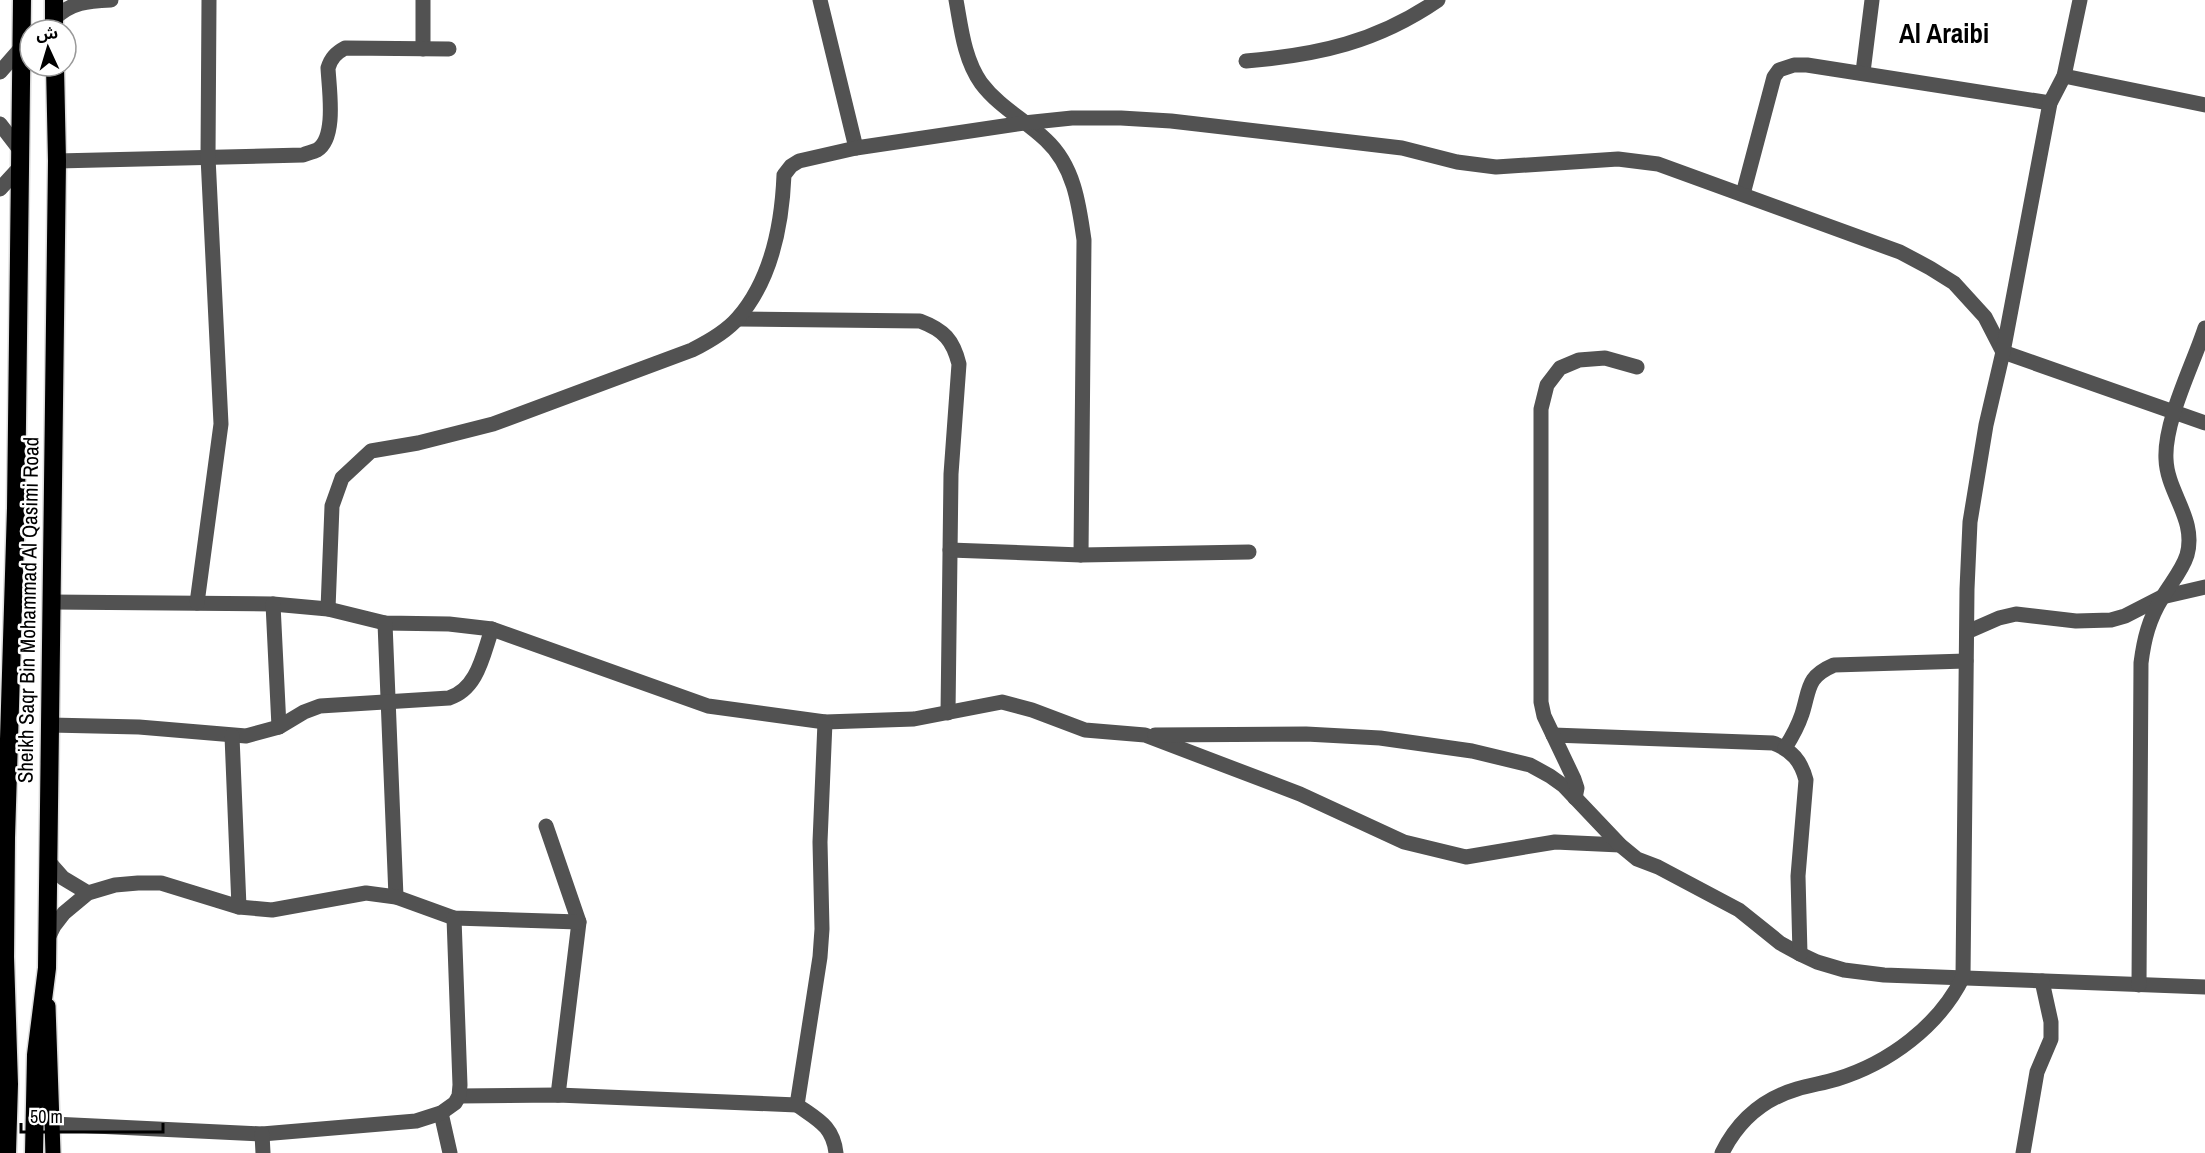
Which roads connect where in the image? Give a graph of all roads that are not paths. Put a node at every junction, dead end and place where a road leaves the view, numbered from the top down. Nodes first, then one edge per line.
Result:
1 (22, 0) edge
2 (54, 0) edge
3 (86, 0) edge
4 (111, 0) edge
5 (210, 0) edge
6 (423, 0) edge
7 (820, 0) edge
8 (956, 0) edge
9 (1437, 0) edge
10 (1872, 0) edge
11 (2080, 0) edge
12 (22, 18) edge
13 (54, 18) edge
14 (59, 18) edge
15 (423, 49) junction
16 (449, 49) dead end
17 (18, 52) edge
18 (1246, 61) dead end
19 (0, 72) edge
20 (1863, 72) junction
21 (2064, 76) junction
22 (21, 78) edge
23 (55, 78) edge
24 (2050, 103) junction
25 (2205, 105) edge
26 (1024, 123) junction
27 (0, 124) edge
28 (856, 148) junction
29 (208, 157) junction
30 (20, 159) junction
31 (57, 161) junction
32 (0, 189) edge
33 (1743, 194) junction
34 (738, 319) junction
35 (2205, 328) edge
36 (2003, 352) junction
37 (1637, 367) dead end
38 (2174, 412) junction
39 (2205, 423) edge
40 (950, 550) junction
41 (1249, 552) dead end
42 (1081, 555) junction
43 (2205, 587) edge
44 (2162, 597) junction
45 (51, 602) junction
46 (197, 603) junction
47 (273, 604) junction
48 (328, 609) junction
49 (386, 623) junction
50 (492, 629) junction
51 (1967, 632) junction
52 (1966, 661) junction
53 (388, 701) junction
54 (948, 713) junction
55 (825, 722) junction
56 (50, 725) junction
57 (279, 727) junction
58 (1145, 735) junction
59 (1552, 735) junction
60 (232, 736) junction
61 (1785, 748) junction
62 (1575, 798) junction
63 (546, 826) dead end
64 (1620, 845) junction
65 (48, 861) junction
66 (88, 893) junction
67 (396, 897) junction
68 (239, 906) junction
69 (454, 918) junction
70 (579, 922) junction
71 (47, 940) junction
72 (1800, 954) junction
73 (5, 957) junction
74 (46, 968) junction
75 (1963, 977) junction
76 (2042, 981) junction
77 (2139, 985) junction
78 (2205, 987) edge
79 (0, 994) edge
80 (558, 1095) junction
81 (459, 1096) junction
82 (797, 1105) junction
83 (441, 1113) junction
84 (53, 1124) junction
85 (262, 1134) junction
86 (7, 1153) edge
87 (34, 1153) edge
88 (53, 1153) edge
89 (263, 1153) edge
90 (450, 1153) edge
91 (836, 1153) edge
92 (1722, 1153) edge
93 (2023, 1153) edge

1 - 12 highway, Sheikh Saqr Bin Mohammad Al Qasimi Road
2 - 13 highway
3 - 4 street
3 - 14 street
5 - 29 street
6 - 15 street
7 - 28 street
8 - 26 street
9 - 18 street
10 - 20 street
11 - 21 street
15 - 16 street
15 - 29 street
17 - 19 street
20 - 24 street
20 - 33 street
21 - 24 street
21 - 25 street
22 - 30 highway, Sheikh Saqr Bin Mohammad Al Qasimi Road
23 - 31 highway, Sheikh Saqr Bin Mohammad Al Qasimi Road
24 - 36 street
26 - 28 street
26 - 33 street
26 - 42 street
27 - 30 street
28 - 34 street
29 - 31 street
29 - 46 street
30 - 32 street
30 - 73 highway, Sheikh Saqr Bin Mohammad Al Qasimi Road
31 - 45 highway, Sheikh Saqr Bin Mohammad Al Qasimi Road
33 - 36 street
34 - 40 street
34 - 48 street
35 - 38 street
36 - 38 street
36 - 51 street
37 - 59 street
38 - 39 street
38 - 44 street
40 - 42 street
40 - 54 street
41 - 42 street
43 - 44 street
44 - 51 street
44 - 77 street
45 - 46 street
45 - 56 highway, Sheikh Saqr Bin Mohammad Al Qasimi Road
46 - 47 street
47 - 48 street
47 - 57 street
48 - 49 street
49 - 50 street
49 - 53 street
50 - 53 street
50 - 55 street
51 - 52 street
52 - 61 street
52 - 75 street
53 - 57 street
53 - 67 street
54 - 55 street
54 - 58 street
55 - 82 street
56 - 60 street
56 - 65 highway, Sheikh Saqr Bin Mohammad Al Qasimi Road
57 - 60 street
58 - 62 street
58 - 64 street
59 - 61 street
59 - 62 street
60 - 68 street
61 - 72 street
62 - 64 street
63 - 70 street
64 - 72 street
65 - 66 street
65 - 71 highway, Sheikh Saqr Bin Mohammad Al Qasimi Road
66 - 68 street
66 - 71 street
67 - 68 street
67 - 69 street
69 - 70 street
69 - 81 street
70 - 80 street
71 - 74 highway, Sheikh Saqr Bin Mohammad Al Qasimi Road
72 - 75 street
73 - 79 main road
73 - 86 highway, Sheikh Saqr Bin Mohammad Al Qasimi Road
74 - 84 main road
74 - 87 highway, Sheikh Saqr Bin Mohammad Al Qasimi Road
75 - 76 street
75 - 92 street
76 - 77 street
76 - 93 street
77 - 78 street
80 - 81 street
80 - 82 street
81 - 83 street
82 - 91 street
83 - 85 street
83 - 90 street
84 - 85 street
84 - 88 main road
85 - 89 street

